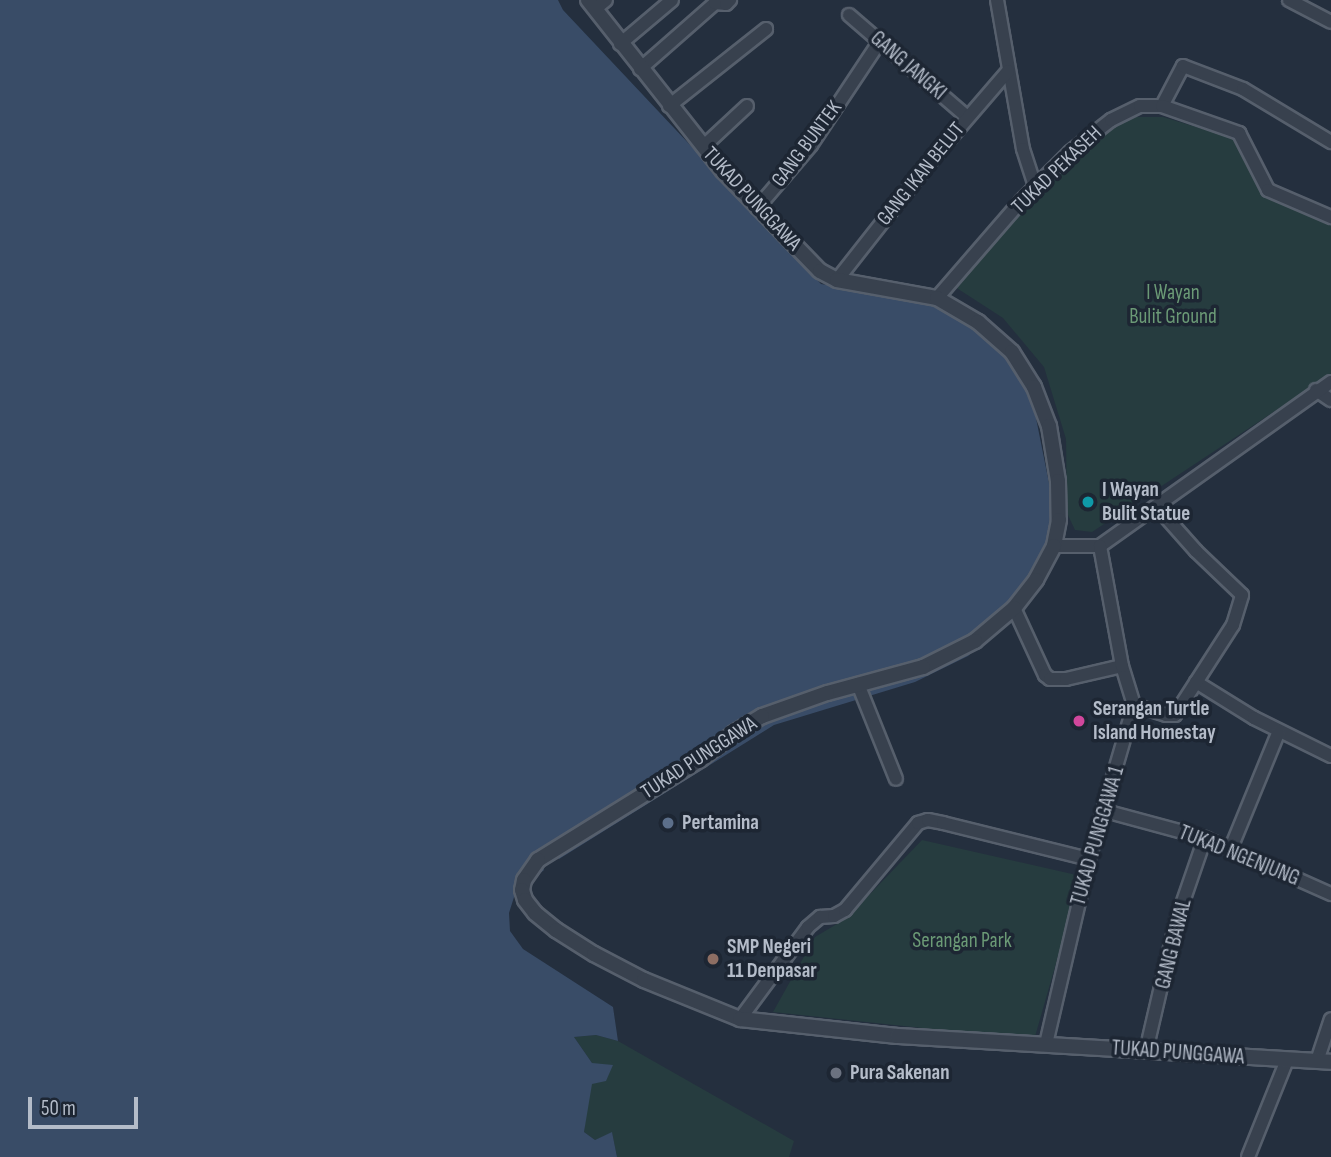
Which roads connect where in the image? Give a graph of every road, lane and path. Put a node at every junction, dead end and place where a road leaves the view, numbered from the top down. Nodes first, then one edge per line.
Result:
1 (672, 0) edge
2 (730, 0) edge
3 (997, 0) edge
4 (1289, 0) edge
5 (714, 1) edge
6 (596, 3) edge
7 (849, 15) dead end
8 (1331, 22) edge
9 (766, 29) dead end
10 (880, 41) junction
11 (620, 44) junction
12 (640, 69) junction
13 (1008, 71) junction
14 (669, 106) junction
15 (747, 106) dead end
16 (1162, 106) junction
17 (967, 117) junction
18 (1331, 142) edge
19 (703, 147) junction
20 (1035, 187) junction
21 (757, 208) junction
22 (1331, 217) edge
23 (837, 280) junction
24 (937, 298) junction
25 (1331, 382) edge
26 (1316, 390) junction
27 (1331, 400) edge
28 (1156, 506) junction
29 (1054, 546) junction
30 (1100, 546) junction
31 (1014, 608) junction
32 (1122, 666) junction
33 (1196, 682) junction
34 (858, 684) junction
35 (1134, 705) junction
36 (1279, 731) junction
37 (1331, 756) edge
38 (896, 779) dead end
39 (1105, 811) junction
40 (1205, 838) junction
41 (1231, 848) junction
42 (1089, 859) junction
43 (1331, 894) edge
44 (740, 1018) junction
45 (1331, 1018) edge
46 (1046, 1044) junction
47 (1146, 1051) junction
48 (1287, 1060) junction
49 (1324, 1061) edge
50 (1248, 1157) edge

1 - 11 street
2 - 5 street
3 - 13 street
4 - 8 street
5 - 12 street
6 - 11 street, TUKAD PUNGGAWA
7 - 10 street, GANG JANGKI
9 - 14 street
10 - 17 street, GANG JANGKI
10 - 21 street, GANG BUNTEK
11 - 12 street, TUKAD PUNGGAWA
12 - 14 street, TUKAD PUNGGAWA
13 - 17 street, GANG IKAN BELUT
13 - 20 street
14 - 19 street, TUKAD PUNGGAWA
15 - 19 street
16 - 18 street
16 - 20 street, TUKAD PEKASEH
16 - 22 street, TUKAD PEKASEH
17 - 23 street, GANG IKAN BELUT
19 - 21 street, TUKAD PUNGGAWA
20 - 24 street, TUKAD PEKASEH
21 - 23 street, TUKAD PUNGGAWA
23 - 24 street, TUKAD PUNGGAWA
24 - 29 street, TUKAD PUNGGAWA
25 - 26 street
26 - 27 street
26 - 28 street
28 - 30 street
28 - 33 street
29 - 30 street
29 - 31 street, TUKAD PUNGGAWA
30 - 32 street
31 - 32 street
31 - 34 street, TUKAD PUNGGAWA
32 - 35 street
33 - 35 street
33 - 36 street
34 - 38 street
34 - 44 street, TUKAD PUNGGAWA
35 - 39 street, TUKAD PUNGGAWA 1
36 - 37 street
36 - 41 street
39 - 40 street, TUKAD NGENJUNG
39 - 42 street, TUKAD PUNGGAWA 1
40 - 41 street, TUKAD NGENJUNG
40 - 47 street, GANG BAWAL
41 - 43 street, TUKAD NGENJUNG
42 - 44 street
42 - 46 street, TUKAD PUNGGAWA 1
44 - 46 street, TUKAD PUNGGAWA
45 - 49 street
46 - 47 street, TUKAD PUNGGAWA
47 - 48 street, TUKAD PUNGGAWA
48 - 49 street, TUKAD PUNGGAWA
48 - 50 street

